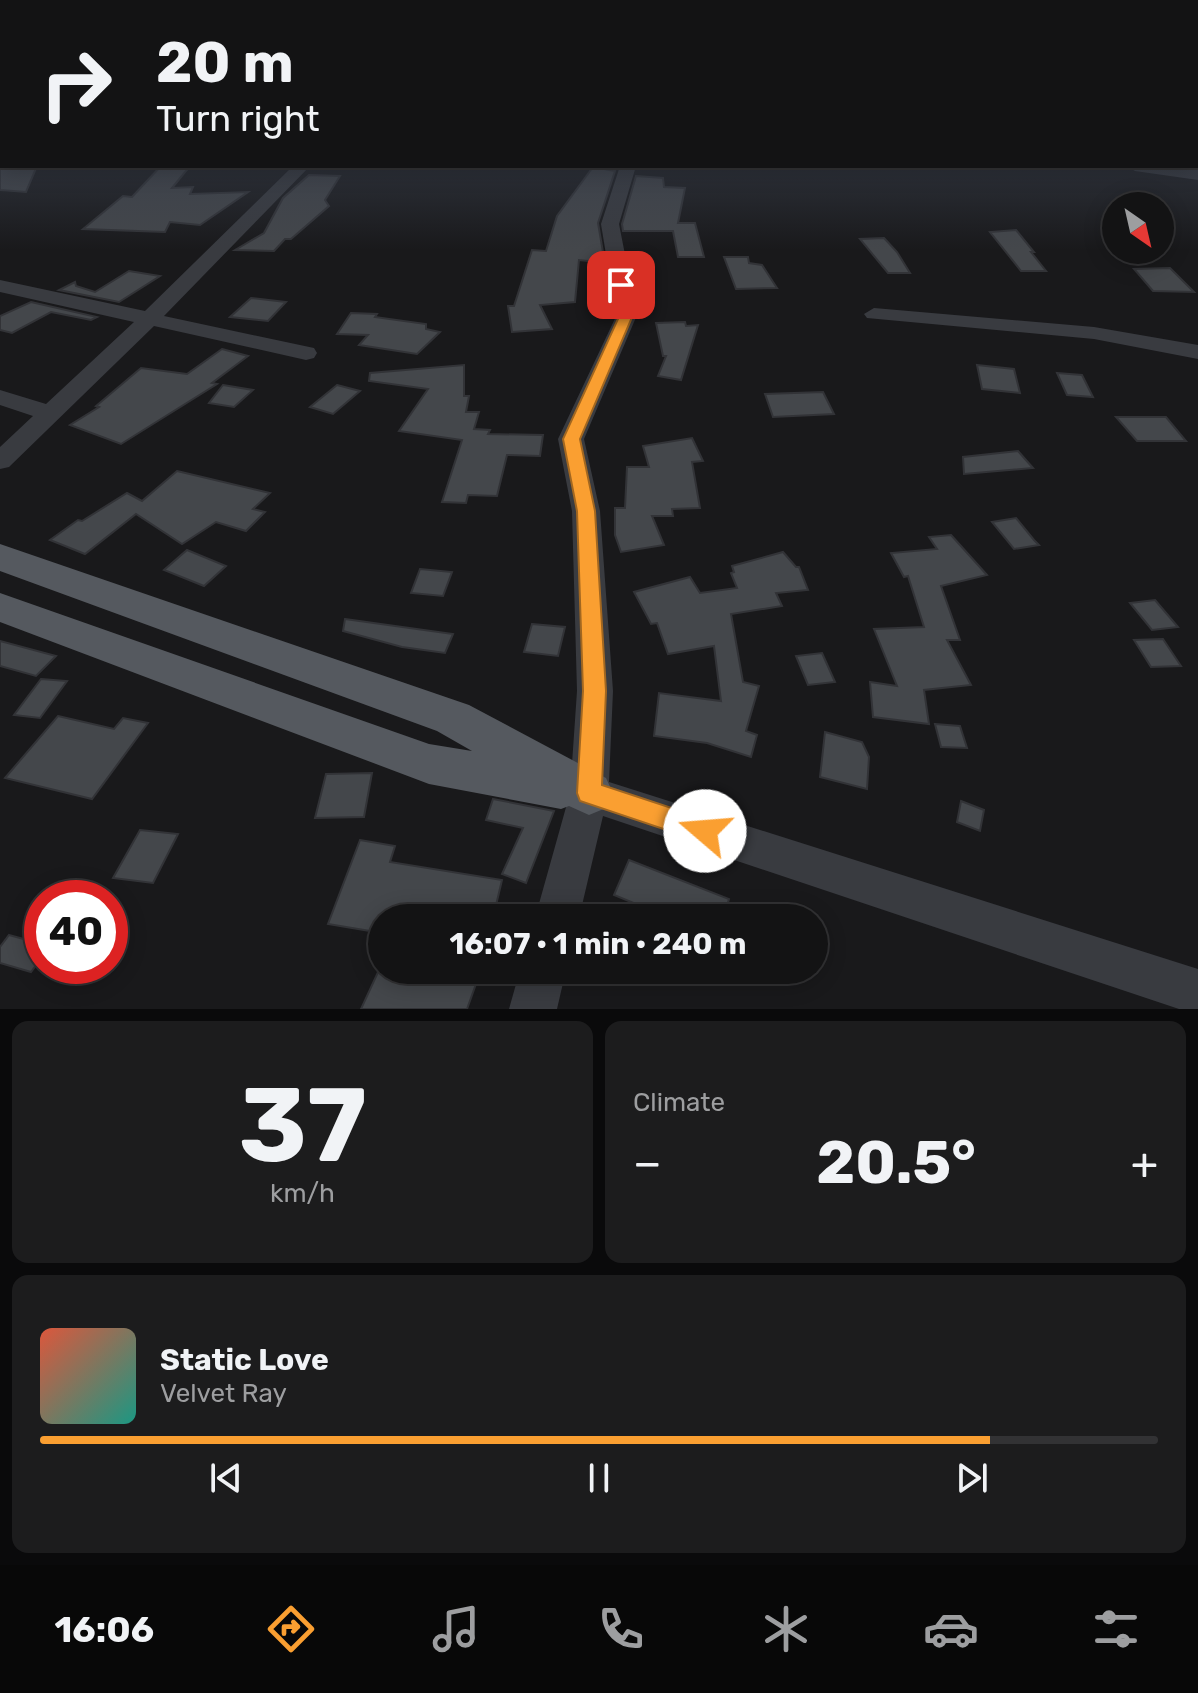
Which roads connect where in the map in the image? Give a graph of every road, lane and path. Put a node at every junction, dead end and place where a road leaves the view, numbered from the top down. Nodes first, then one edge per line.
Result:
1 (300, 168) edge
2 (627, 168) edge
3 (1149, 168) edge
4 (1198, 175) edge
5 (5, 291) edge
6 (874, 314) dead end
7 (149, 318) junction
8 (1198, 352) edge
9 (306, 353) dead end
10 (0, 397) edge
11 (49, 413) junction
12 (0, 461) edge
13 (0, 557) edge
14 (0, 607) edge
15 (589, 793) junction
16 (561, 904) edge
17 (539, 984) edge
18 (1198, 992) edge
19 (533, 1009) edge

1 - 7 street
2 - 15 street
3 - 4 street
5 - 7 street
6 - 8 street
7 - 9 street
7 - 11 street
10 - 11 street
11 - 12 street
13 - 15 main road
14 - 15 main road
15 - 16 street
15 - 18 street
17 - 19 street

